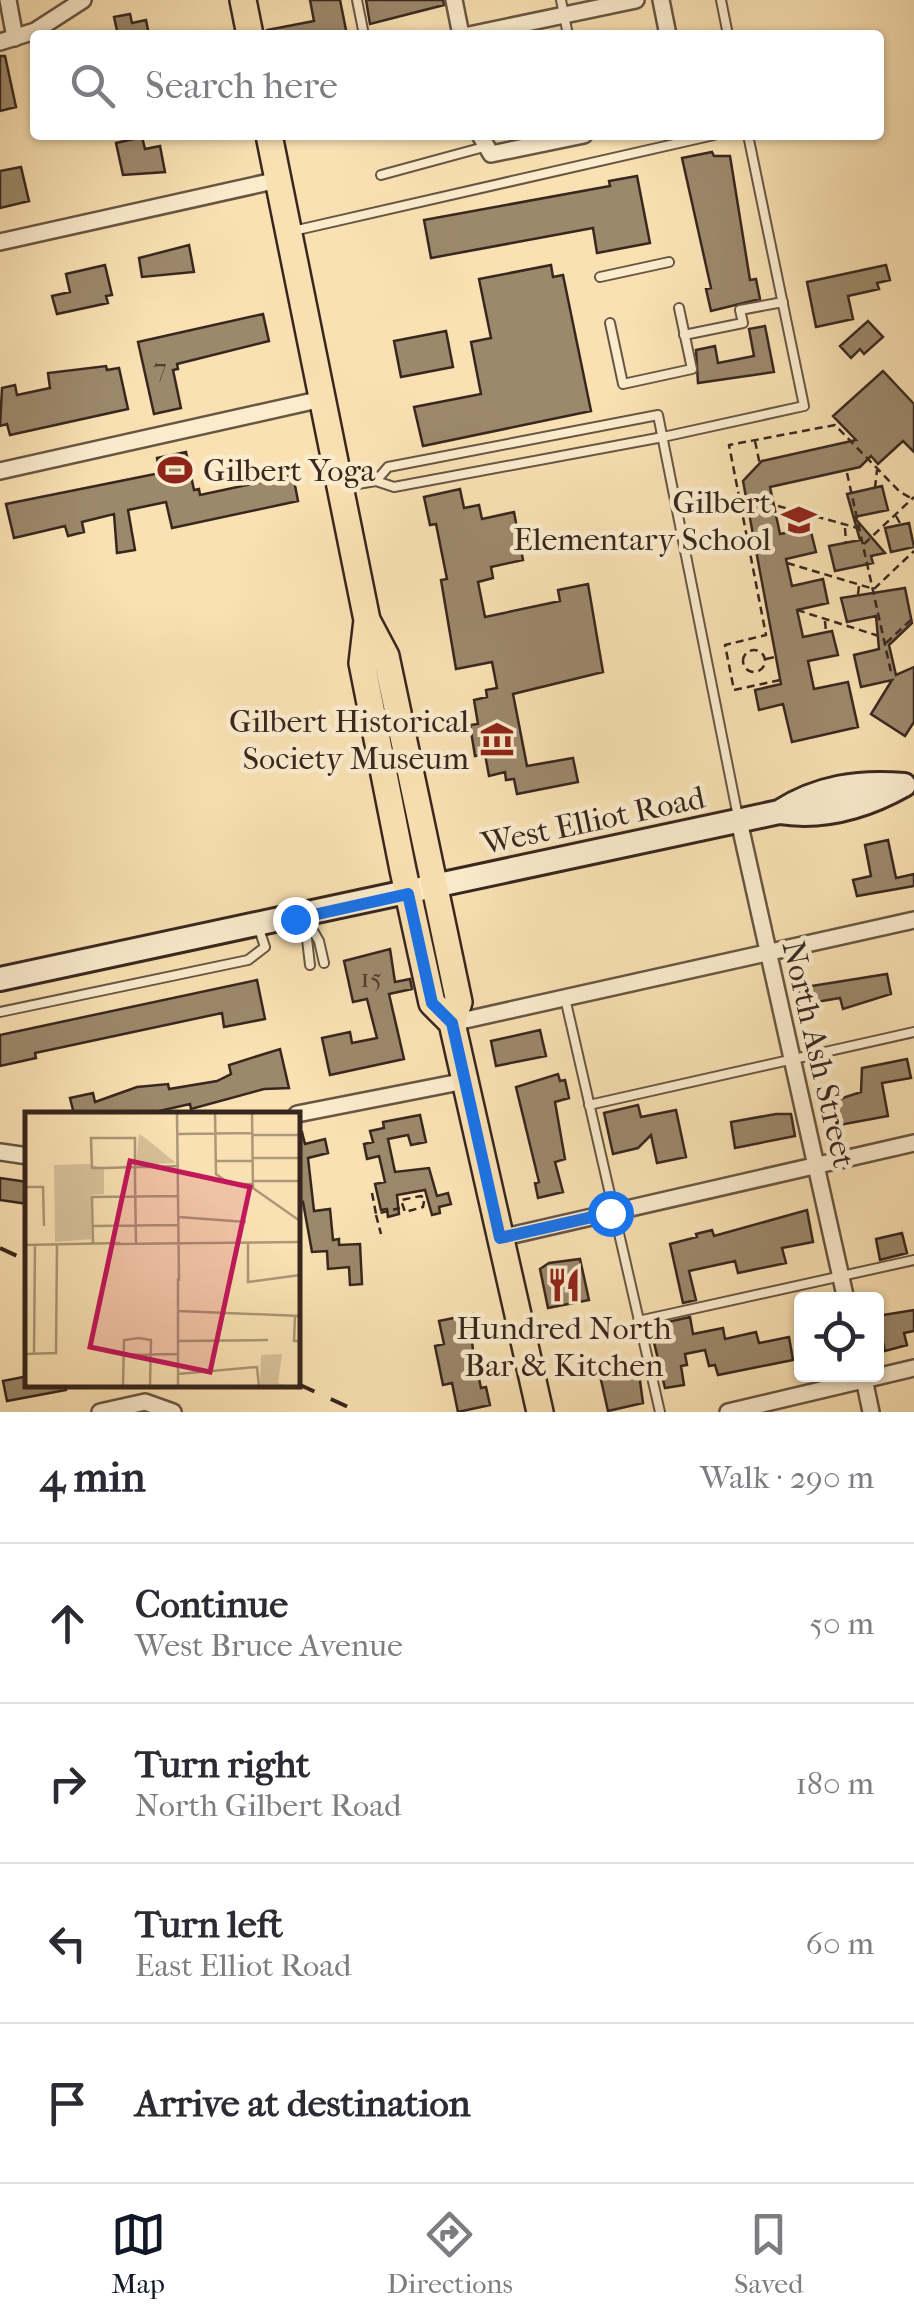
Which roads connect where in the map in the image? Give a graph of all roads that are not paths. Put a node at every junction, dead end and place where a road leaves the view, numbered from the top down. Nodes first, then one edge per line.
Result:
1 (8, 0) edge
2 (83, 0) edge
3 (243, 0) edge
4 (357, 0) edge
5 (454, 0) edge
6 (636, 0) edge
7 (661, 0) edge
8 (721, 0) edge
9 (562, 8) edge
10 (38, 30) edge
11 (249, 30) edge
12 (363, 30) edge
13 (460, 30) edge
14 (486, 30) edge
15 (667, 30) edge
16 (727, 30) edge
17 (8, 40) edge
18 (270, 140) edge
19 (539, 140) edge
20 (692, 140) edge
21 (749, 140) edge
22 (485, 146) edge
23 (381, 175) dead end
24 (278, 180) junction
25 (288, 232) junction
26 (0, 242) edge
27 (669, 262) dead end
28 (600, 277) dead end
29 (782, 302) junction
30 (679, 308) dead end
31 (610, 323) dead end
32 (684, 335) junction
33 (322, 400) junction
34 (663, 437) junction
35 (516, 442) junction
36 (466, 452) junction
37 (519, 464) junction
38 (0, 471) edge
39 (471, 473) junction
40 (376, 481) junction
41 (340, 486) junction
42 (909, 784) edge
43 (739, 821) junction
44 (421, 891) junction
45 (305, 917) junction
46 (914, 920) edge
47 (259, 927) junction
48 (768, 953) junction
49 (324, 962) dead end
50 (310, 966) dead end
51 (0, 980) edge
52 (565, 998) junction
53 (0, 1012) edge
54 (452, 1023) junction
55 (914, 1032) edge
56 (792, 1060) junction
57 (465, 1081) junction
58 (589, 1105) junction
59 (300, 1113) edge
60 (914, 1143) edge
61 (0, 1152) edge
62 (25, 1156) edge
63 (816, 1165) junction
64 (612, 1212) junction
65 (500, 1238) junction
66 (914, 1260) edge
67 (841, 1276) junction
68 (844, 1292) edge
69 (638, 1321) junction
70 (914, 1368) edge
71 (884, 1373) edge
72 (845, 1382) edge
73 (865, 1382) edge
74 (100, 1412) edge
75 (173, 1412) edge
76 (540, 1412) edge
77 (660, 1412) edge
78 (728, 1412) edge
79 (871, 1412) edge

1 - 17 street
2 - 10 street
3 - 11 main road
4 - 12 lane
5 - 13 street
6 - 9 street
7 - 15 street
8 - 16 lane
9 - 14 street
18 - 24 main road
19 - 22 street
20 - 25 lane
21 - 29 lane
22 - 23 lane
24 - 25 main road
24 - 26 street
25 - 33 main road
27 - 28 lane
29 - 32 lane
29 - 34 lane
30 - 32 lane
31 - 32 lane
33 - 38 street
33 - 41 main road
34 - 35 lane
34 - 37 lane
34 - 43 lane
35 - 36 lane
35 - 37 lane
36 - 39 lane
36 - 40 lane
37 - 39 lane
39 - 40 lane
40 - 41 lane
41 - 44 main road
42 - 43 main road, West Elliot Road
43 - 44 main road, West Elliot Road
43 - 48 street, North Ash Street
44 - 45 main road, West Elliot Road
44 - 54 main road
45 - 47 main road, West Elliot Road
45 - 49 lane
45 - 50 lane
46 - 48 street
47 - 51 main road, West Elliot Road
47 - 53 lane
48 - 52 street
48 - 56 street, North Ash Street
52 - 54 street
52 - 58 lane
54 - 57 main road
55 - 56 lane
56 - 58 lane
56 - 63 street, North Ash Street
57 - 59 street
57 - 65 main road
58 - 64 lane
60 - 63 street
61 - 62 street
63 - 64 street
63 - 67 street, North Ash Street
64 - 65 street
64 - 69 lane
65 - 76 main road
66 - 67 lane
67 - 68 street, North Ash Street
67 - 69 lane
69 - 77 lane
70 - 71 street
72 - 78 street
73 - 79 street
74 - 75 street

